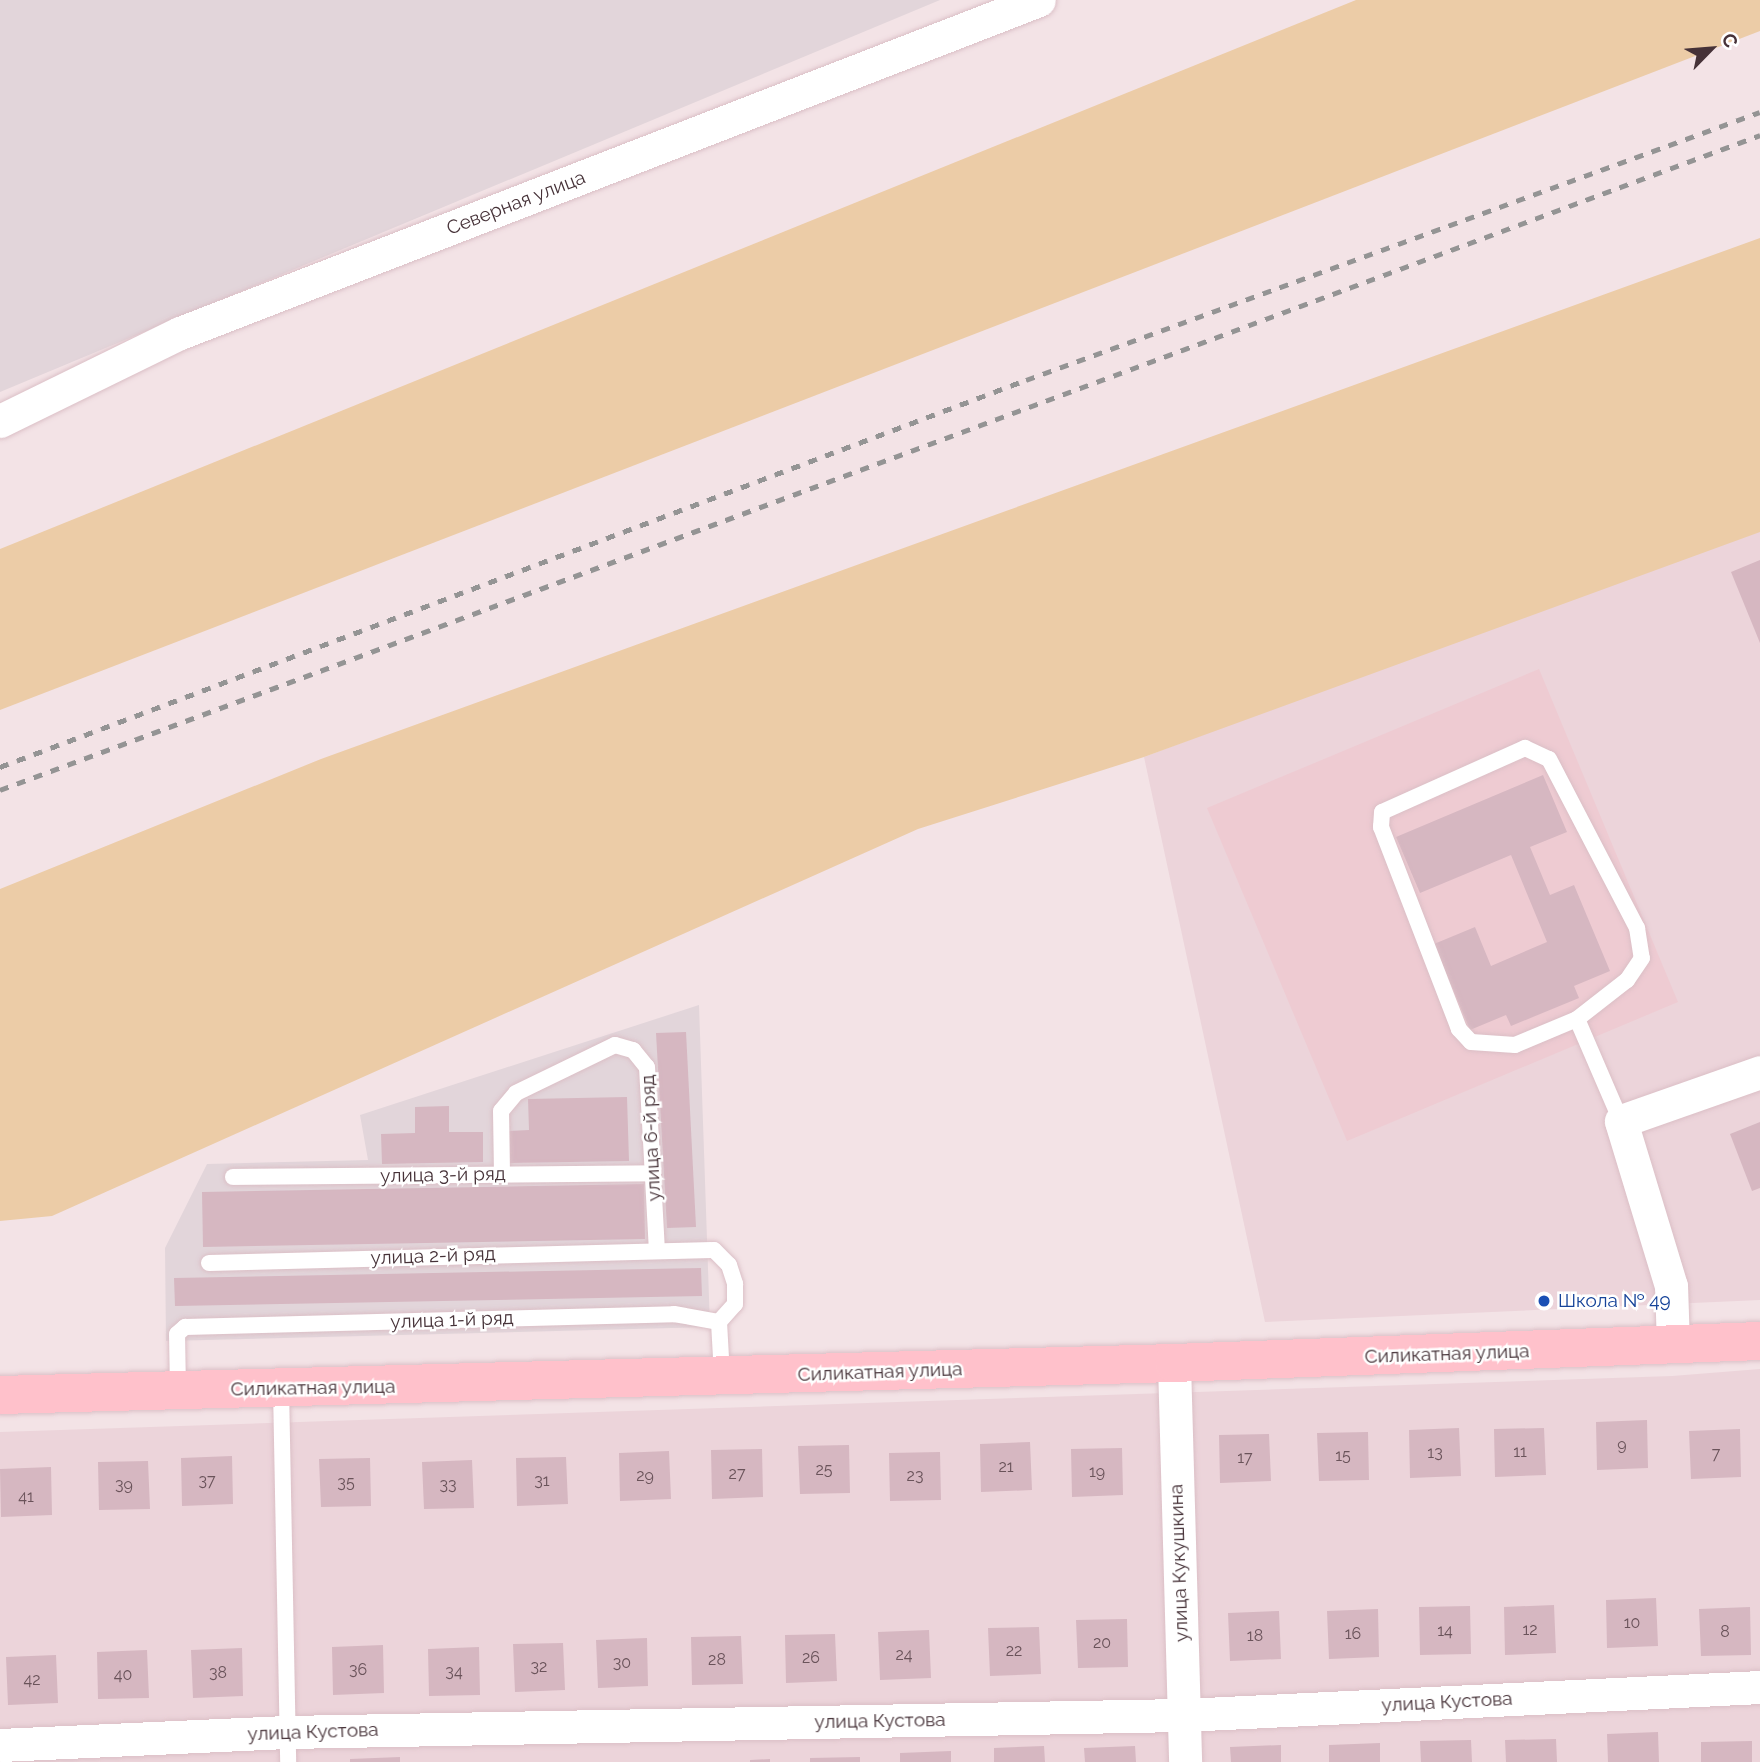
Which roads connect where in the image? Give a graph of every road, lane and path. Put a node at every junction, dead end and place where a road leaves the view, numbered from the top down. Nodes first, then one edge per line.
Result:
1 (1039, 0) edge
2 (0, 421) edge
3 (1577, 1019) junction
4 (1760, 1072) edge
5 (1621, 1121) junction
6 (653, 1173) junction
7 (502, 1174) junction
8 (233, 1177) dead end
9 (657, 1250) junction
10 (209, 1263) dead end
11 (719, 1322) junction
12 (1760, 1340) edge
13 (1673, 1345) junction
14 (1174, 1363) junction
15 (722, 1377) junction
16 (281, 1388) junction
17 (178, 1391) junction
18 (0, 1395) edge
19 (1760, 1687) edge
20 (1184, 1715) junction
21 (0, 1745) edge
22 (288, 1747) edge
23 (1185, 1762) edge

1 - 2 street, Северная улица
3 - 3 lane
3 - 5 lane
4 - 5 street
5 - 13 street
6 - 7 lane, улица 3-й ряд
6 - 7 lane, улица 6-й ряд
6 - 9 lane, улица 6-й ряд
7 - 8 lane, улица 3-й ряд
9 - 10 lane, улица 2-й ряд
9 - 11 lane, улица 2-й ряд
11 - 15 lane
11 - 17 lane, улица 1-й ряд
12 - 13 street, Силикатная улица
13 - 14 street, Силикатная улица
14 - 15 street, Силикатная улица
14 - 20 street, улица Кукушкина
15 - 16 street, Силикатная улица
16 - 17 street, Силикатная улица
16 - 22 lane
17 - 18 street, Силикатная улица
19 - 20 street, улица Кустова
20 - 22 street, улица Кустова
20 - 23 street, улица Кукушкина
21 - 22 street, улица Кустова

